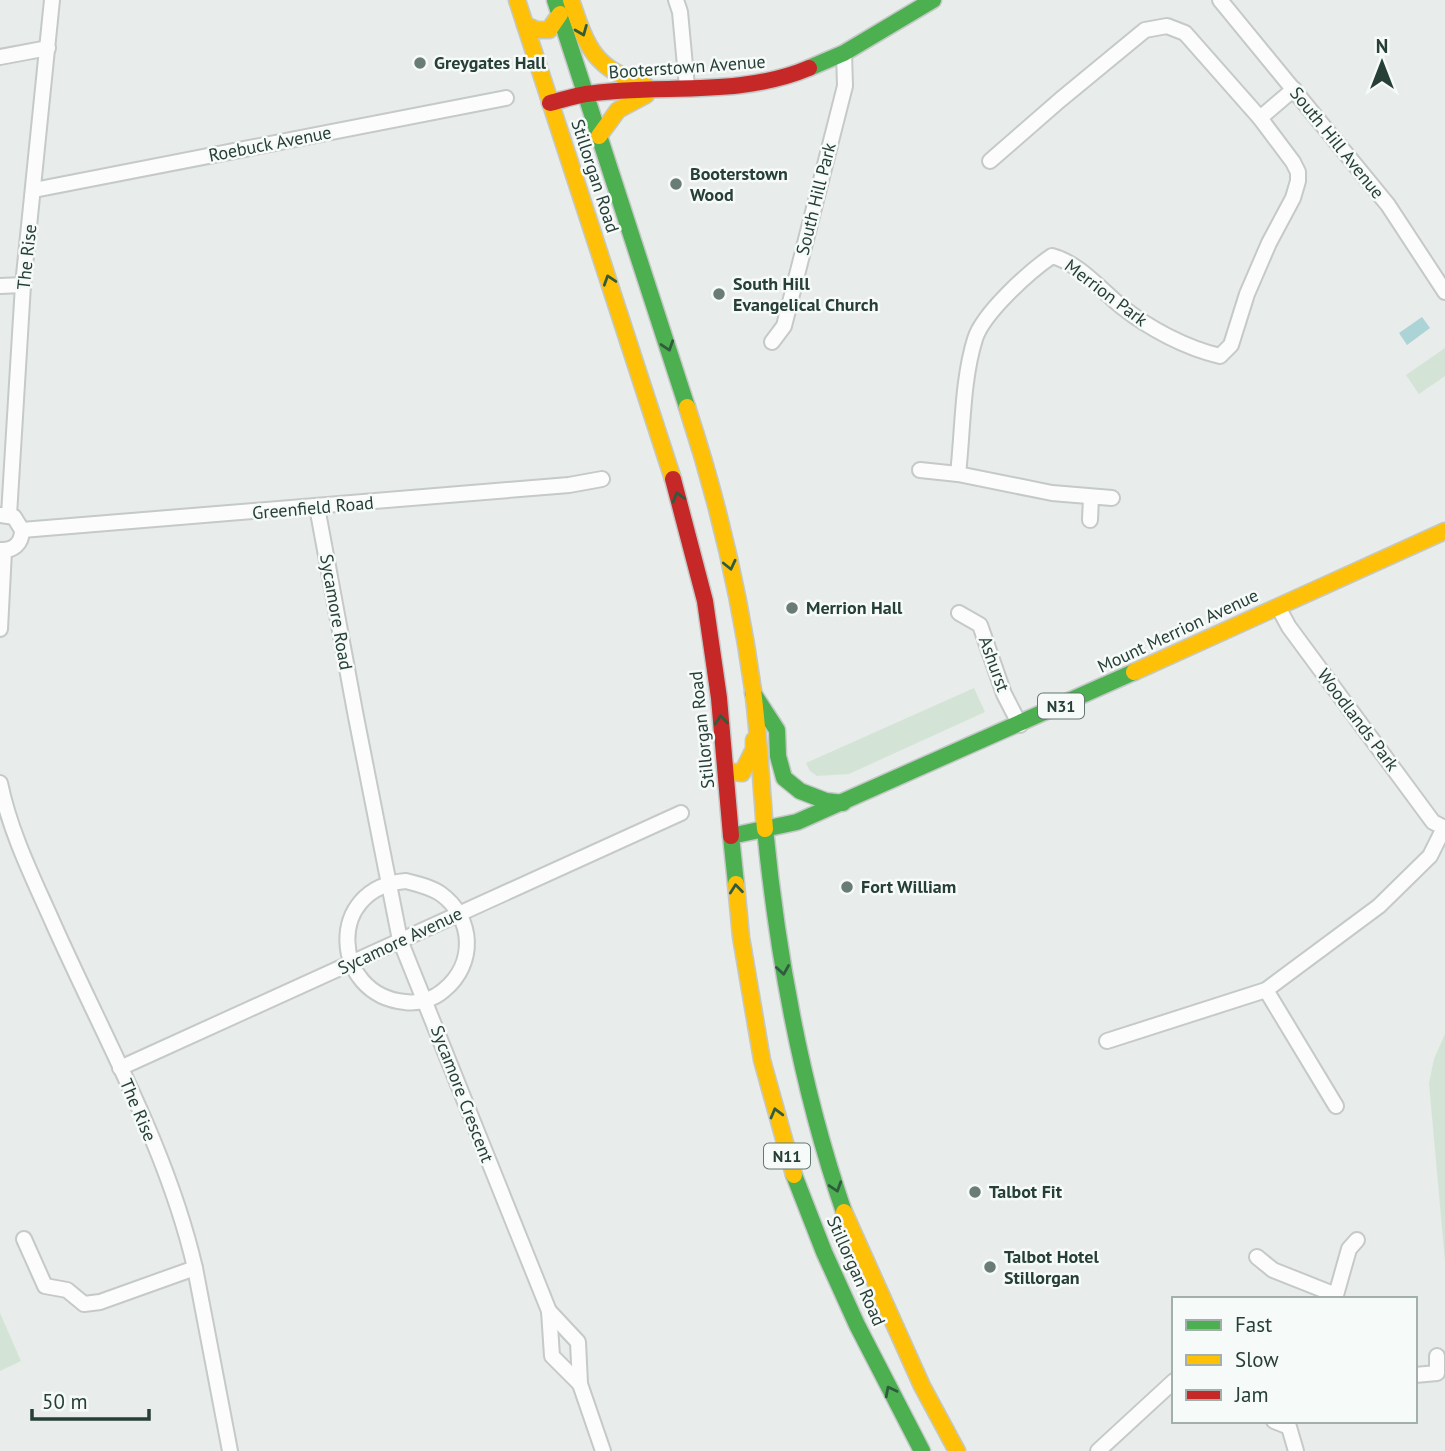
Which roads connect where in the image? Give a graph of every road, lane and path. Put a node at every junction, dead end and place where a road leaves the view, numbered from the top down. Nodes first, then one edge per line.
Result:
1 (52, 0) edge
2 (517, 0) edge
3 (571, 0) edge
4 (676, 0) edge
5 (933, 0) edge
6 (1220, 0) edge
7 (557, 7) edge
8 (525, 25) junction
9 (48, 48) junction
10 (844, 53) junction
11 (0, 57) edge
12 (687, 87) junction
13 (1294, 89) junction
14 (656, 90) junction
15 (586, 94) junction
16 (506, 98) dead end
17 (550, 103) junction
18 (1260, 118) junction
19 (599, 136) junction
20 (990, 161) dead end
21 (34, 190) junction
22 (23, 285) junction
23 (0, 286) edge
24 (1445, 292) edge
25 (772, 342) dead end
26 (920, 470) dead end
27 (957, 474) junction
28 (602, 479) dead end
29 (1091, 497) junction
30 (1112, 498) dead end
31 (317, 508) junction
32 (4, 515) edge
33 (1090, 520) dead end
34 (22, 530) junction
35 (1445, 531) edge
36 (2, 550) edge
37 (1278, 607) junction
38 (959, 613) dead end
39 (0, 629) edge
40 (753, 693) junction
41 (356, 717) joint
42 (1020, 725) junction
43 (726, 768) junction
44 (0, 783) edge
45 (844, 803) junction
46 (681, 813) dead end
47 (1444, 828) edge
48 (765, 830) junction
49 (731, 836) junction
50 (388, 882) junction
51 (460, 914) junction
52 (400, 940) junction
53 (352, 963) junction
54 (1266, 990) junction
55 (426, 1000) junction
56 (1107, 1041) dead end
57 (120, 1068) junction
58 (1336, 1106) dead end
59 (24, 1239) dead end
60 (1357, 1240) dead end
61 (1256, 1256) dead end
62 (195, 1268) junction
63 (1337, 1297) edge
64 (549, 1311) junction
65 (1437, 1356) dead end
66 (1417, 1375) edge
67 (1172, 1383) edge
68 (580, 1384) junction
69 (1294, 1424) edge
70 (230, 1451) edge
71 (603, 1451) edge
72 (922, 1451) edge
73 (957, 1451) edge
74 (1098, 1451) edge
75 (1296, 1451) edge

1 - 9 street, The Rise
2 - 8 main road, Stillorgan Road
3 -> 14 main road
4 - 12 street
5 - 10 main road, Booterstown Avenue
6 - 13 street, South Hill Avenue
7 - 8 main road
7 - 15 main road, Stillorgan Road
8 - 17 main road, Stillorgan Road
9 - 11 street
9 - 21 street, The Rise
10 - 12 main road, Booterstown Avenue
10 - 25 street, South Hill Park
12 - 14 main road, Booterstown Avenue
13 - 18 street
13 - 24 street, South Hill Avenue
14 - 15 main road, Booterstown Avenue
14 - 19 main road
15 - 17 main road, Booterstown Avenue
15 - 19 main road, Stillorgan Road
16 - 21 street, Roebuck Avenue
43 -> 17 main road, Stillorgan Road
18 - 20 street, Merrion Park
18 - 27 street, Merrion Park
19 -> 40 main road, Stillorgan Road
21 - 22 street, The Rise
22 - 23 street
22 - 32 street, The Rise
26 - 27 street
27 - 29 street
28 - 31 street, Greenfield Road
29 - 30 street
29 - 33 street
31 - 34 street, Greenfield Road
31 - 41 street, Sycamore Road
32 - 34 street
34 - 36 street
35 - 37 main road, Mount Merrion Avenue / N31
36 - 39 street
37 - 42 main road, Mount Merrion Avenue / N31
37 - 47 street, Woodlands Park
38 - 42 street, Ashurst
40 - 43 main road
40 - 45 main road
40 - 48 main road, Stillorgan Road
41 - 50 street, Sycamore Crescent
42 - 45 main road, Mount Merrion Avenue / N31
43 - 49 main road, Stillorgan Road
44 - 57 street, The Rise
45 - 48 main road, Mount Merrion Avenue / N31
46 - 51 street, Sycamore Avenue
47 - 54 street, Woodlands Park
48 - 49 main road, Mount Merrion Avenue / N31
48 -> 73 main road, Stillorgan Road / N11
72 -> 49 main road, Stillorgan Road / N11
50 - 51 street
50 - 52 street, Sycamore Crescent
50 - 53 street
51 - 52 street, Sycamore Avenue
51 - 55 street
52 - 53 street, Sycamore Avenue
52 - 55 street, Sycamore Crescent
53 - 55 street
53 - 57 street, Sycamore Avenue
54 - 56 street, Woodlands Park
54 - 58 street
55 - 64 street, Sycamore Crescent
57 - 62 street, The Rise
59 - 62 street
60 - 63 street
61 - 63 street
62 - 70 street, The Rise
64 - 68 street
64 - 68 street
65 - 66 street
67 - 74 street
68 - 71 street
69 - 75 street

